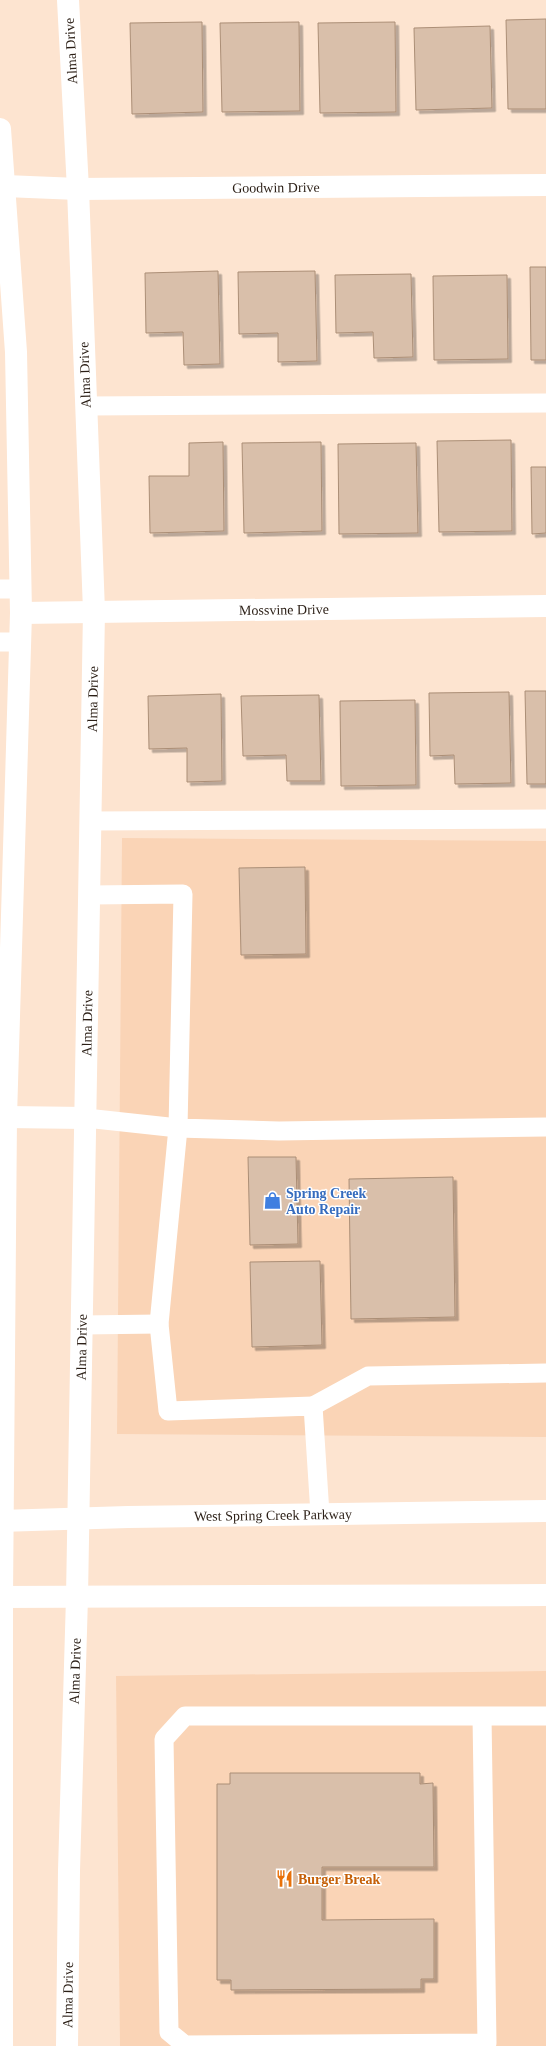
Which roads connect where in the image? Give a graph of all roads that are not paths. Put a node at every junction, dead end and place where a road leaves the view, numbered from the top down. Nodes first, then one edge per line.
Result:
1 (68, 0) edge
2 (0, 129) edge
3 (546, 184) edge
4 (5, 186) junction
5 (78, 189) junction
6 (546, 403) edge
7 (86, 406) junction
8 (10, 589) edge
9 (546, 606) edge
10 (94, 611) junction
11 (21, 613) junction
12 (10, 642) edge
13 (546, 819) edge
14 (91, 821) junction
15 (6, 892) edge
16 (90, 895) junction
17 (3, 1117) edge
18 (86, 1118) junction
19 (546, 1127) edge
20 (178, 1128) junction
21 (159, 1324) junction
22 (82, 1325) junction
23 (2, 1356) edge
24 (546, 1373) edge
25 (313, 1406) junction
26 (546, 1511) edge
27 (320, 1514) junction
28 (79, 1518) junction
29 (2, 1521) edge
30 (545, 1596) edge
31 (1, 1597) edge
32 (78, 1598) junction
33 (482, 1716) junction
34 (546, 1716) edge
35 (1, 1732) edge
36 (1, 1916) edge
37 (487, 2044) edge
38 (2, 2046) edge
39 (67, 2046) edge

1 - 5 main road, Alma Drive
2 - 4 main road
3 - 5 main road, Goodwin Drive
4 - 5 main road, Goodwin Drive
4 - 8 main road
5 - 7 main road, Alma Drive
6 - 7 lane
7 - 10 main road, Alma Drive
8 - 11 main road
9 - 10 main road, Mossvine Drive
10 - 11 main road, Mossvine Drive
10 - 14 main road, Alma Drive
11 - 12 main road
12 - 15 main road
13 - 14 lane
14 - 16 main road, Alma Drive
15 - 17 main road
16 - 18 main road, Alma Drive
16 - 20 lane
17 - 18 main road
17 - 23 main road
18 - 20 lane
18 - 22 main road, Alma Drive
19 - 20 lane
20 - 21 lane
21 - 22 lane
21 - 25 lane
22 - 28 main road, Alma Drive
23 - 29 main road
24 - 25 lane
25 - 27 lane
26 - 27 main road, West Spring Creek Parkway
27 - 28 main road, West Spring Creek Parkway
28 - 29 main road, West Spring Creek Parkway
28 - 32 main road, Alma Drive
29 - 31 main road
30 - 32 main road
31 - 32 main road
31 - 35 main road
32 - 39 main road, Alma Drive
33 - 34 lane
33 - 37 lane
33 - 37 lane
35 - 36 main road
36 - 38 main road

